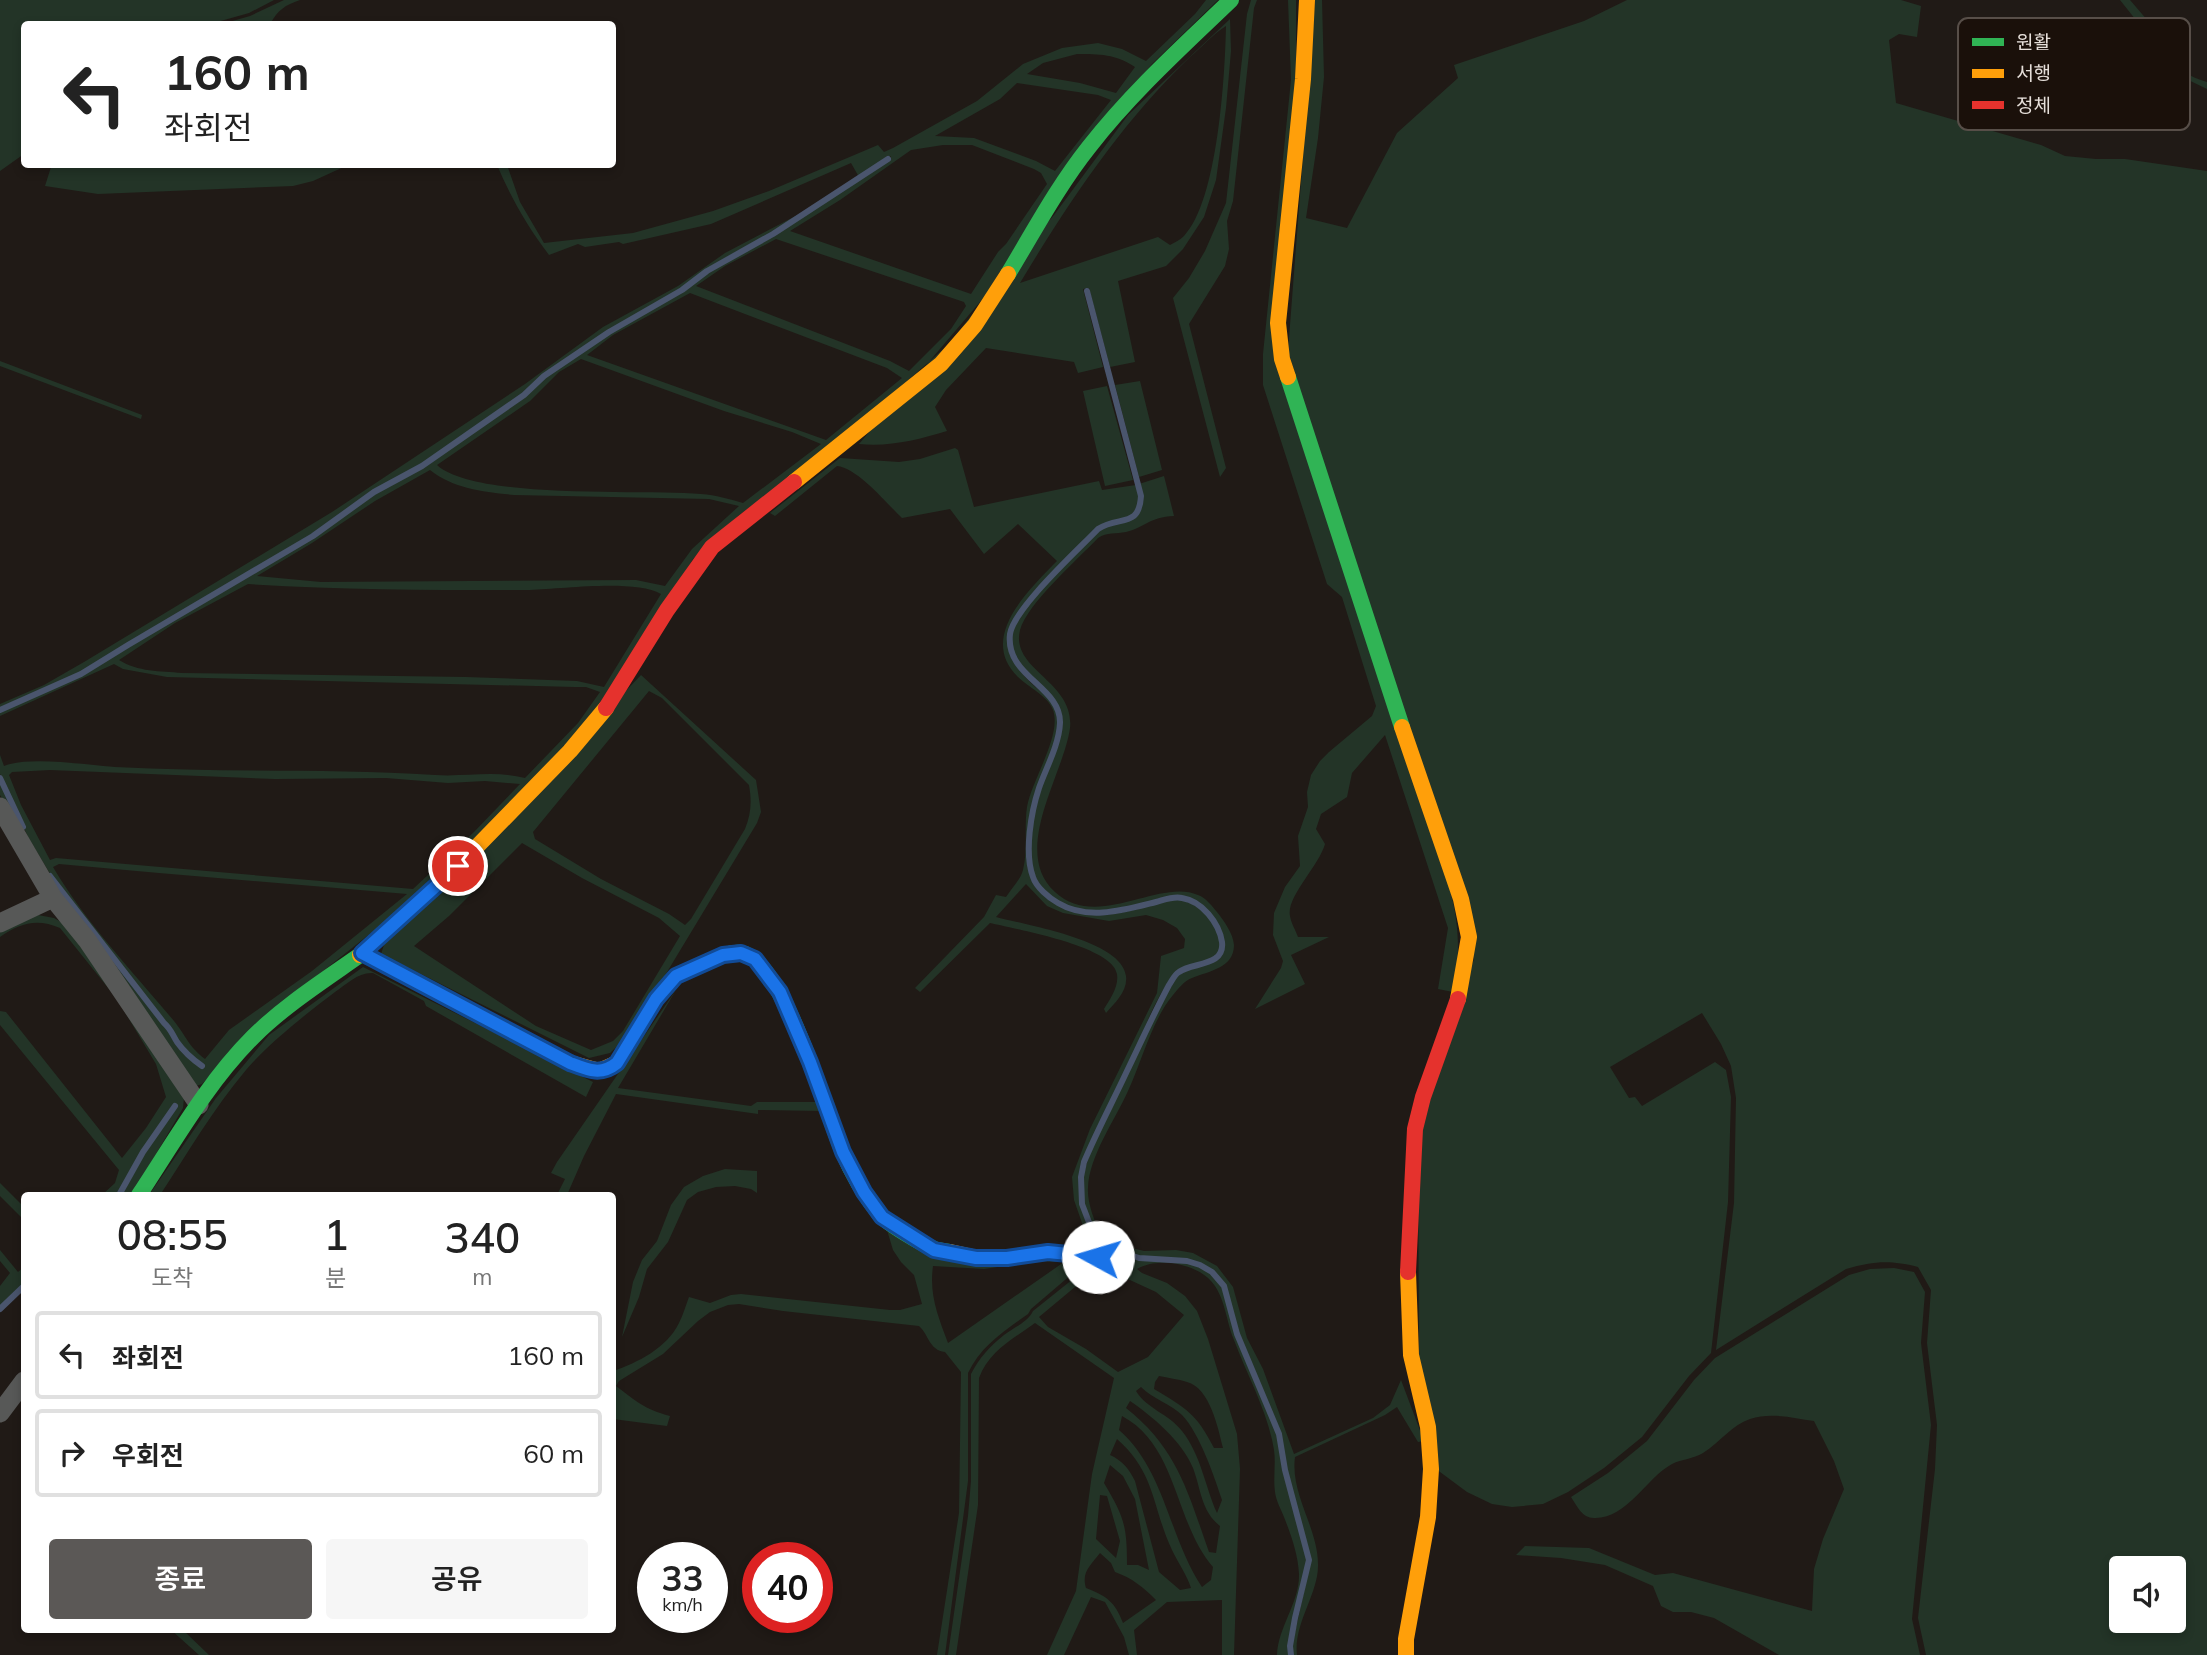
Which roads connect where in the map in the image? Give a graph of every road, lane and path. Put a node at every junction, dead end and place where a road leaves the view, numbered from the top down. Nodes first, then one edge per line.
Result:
1 (1231, 0) edge
2 (1307, 0) edge
3 (0, 807) edge
4 (53, 898) junction
5 (0, 923) edge
6 (362, 953) junction
7 (198, 1105) junction
8 (141, 1192) edge
9 (1098, 1257) dead end
10 (21, 1385) edge
11 (0, 1413) edge
12 (1406, 1655) edge

1 - 6 street
2 - 12 street
3 - 4 street
4 - 5 street
4 - 7 street
6 - 7 street
6 - 9 street
7 - 8 street
10 - 11 street

